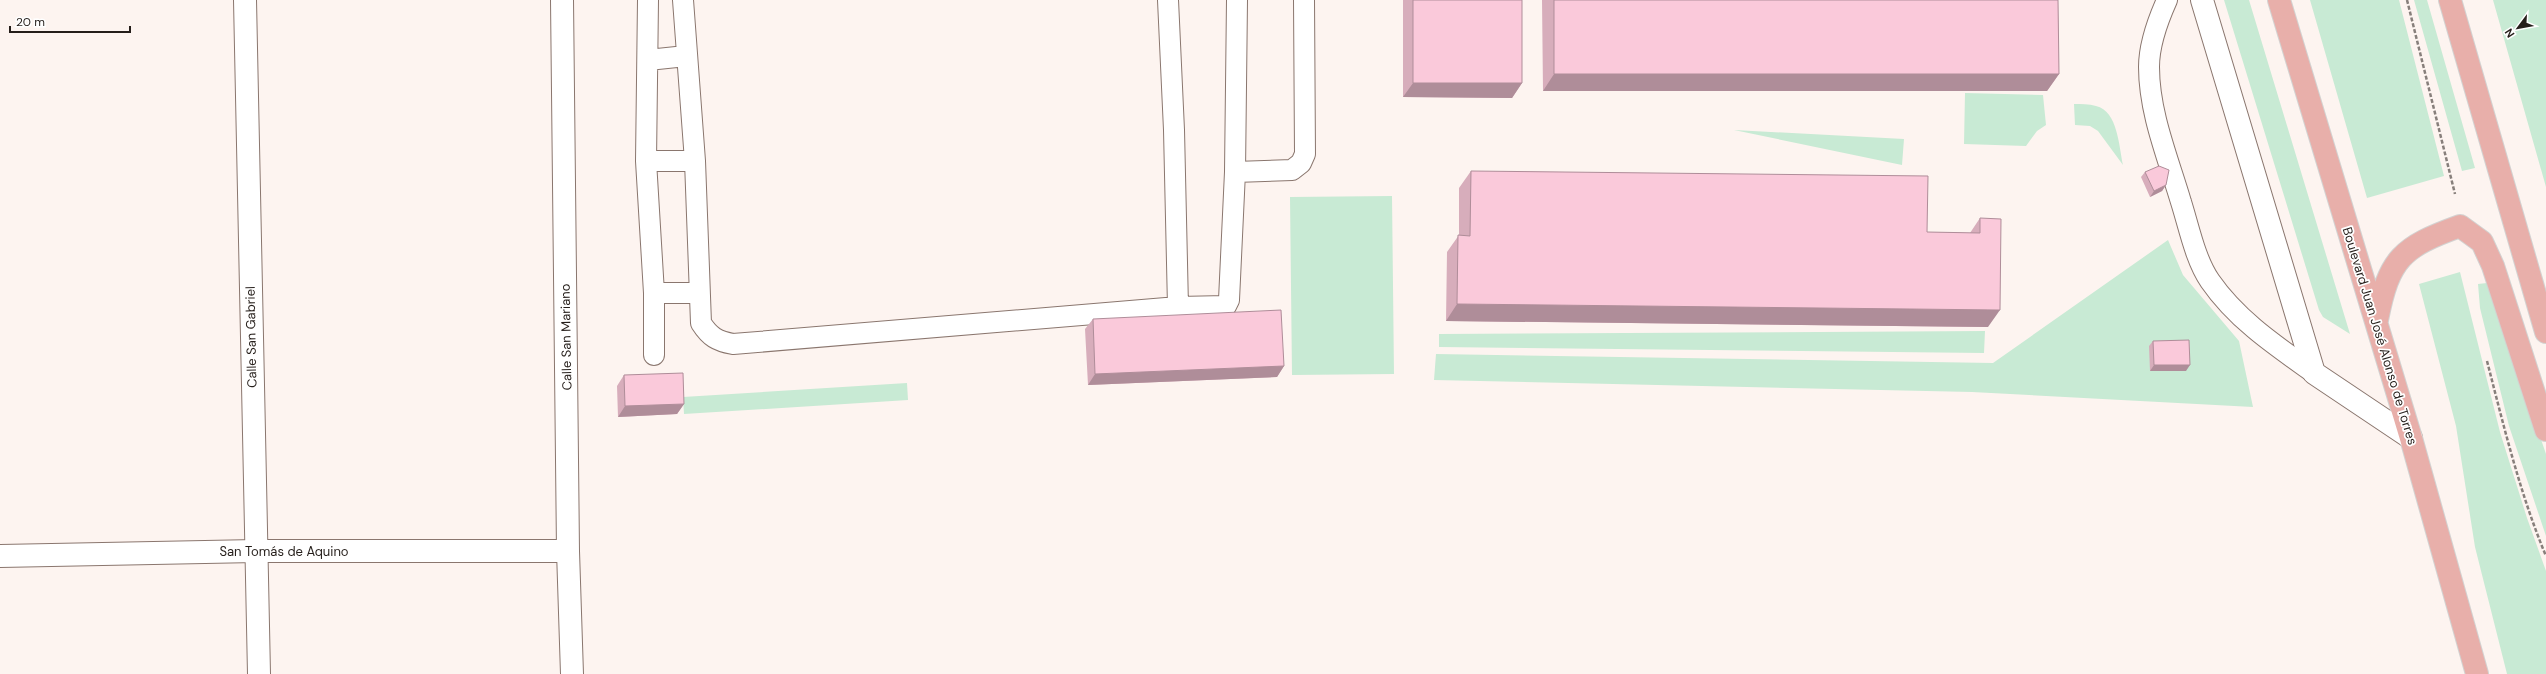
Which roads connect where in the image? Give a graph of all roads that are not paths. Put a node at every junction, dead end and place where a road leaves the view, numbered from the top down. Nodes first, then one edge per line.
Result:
1 (245, 0) edge
2 (562, 0) edge
3 (648, 0) edge
4 (683, 0) edge
5 (1168, 0) edge
6 (1236, 0) edge
7 (1304, 0) edge
8 (2167, 0) edge
9 (2202, 0) edge
10 (2279, 0) edge
11 (2450, 0) edge
12 (686, 56) junction
13 (648, 60) junction
14 (646, 161) junction
15 (696, 161) junction
16 (1235, 172) junction
17 (654, 293) junction
18 (699, 293) junction
19 (1178, 308) junction
20 (2376, 323) junction
21 (2546, 332) edge
22 (654, 355) dead end
23 (2314, 373) junction
24 (2546, 430) edge
25 (2411, 438) junction
26 (256, 551) junction
27 (568, 551) junction
28 (0, 556) edge
29 (258, 674) edge
30 (572, 674) edge
31 (2477, 674) edge

1 - 26 street, Calle San Gabriel
2 - 27 street, Calle San Mariano
3 - 13 lane
4 - 12 lane
5 - 19 lane
6 - 16 lane
7 - 16 lane
8 - 23 lane
9 - 23 street
10 - 20 main road, Boulevard Juan José Alonso de Torres
11 - 21 main road
12 - 13 lane
12 - 15 lane
13 - 14 lane
14 - 15 lane
14 - 17 lane
15 - 18 lane
16 - 19 lane
17 - 18 lane
17 - 22 lane
18 - 19 lane
20 - 24 main road
20 - 25 main road, Boulevard Juan José Alonso de Torres
23 - 25 street
25 - 31 main road, Boulevard Juan José Alonso de Torres
26 - 27 street, San Tomás de Aquino
26 - 28 street, San Tomás de Aquino
26 - 29 street, Calle San Gabriel
27 - 30 street, Calle San Mariano

